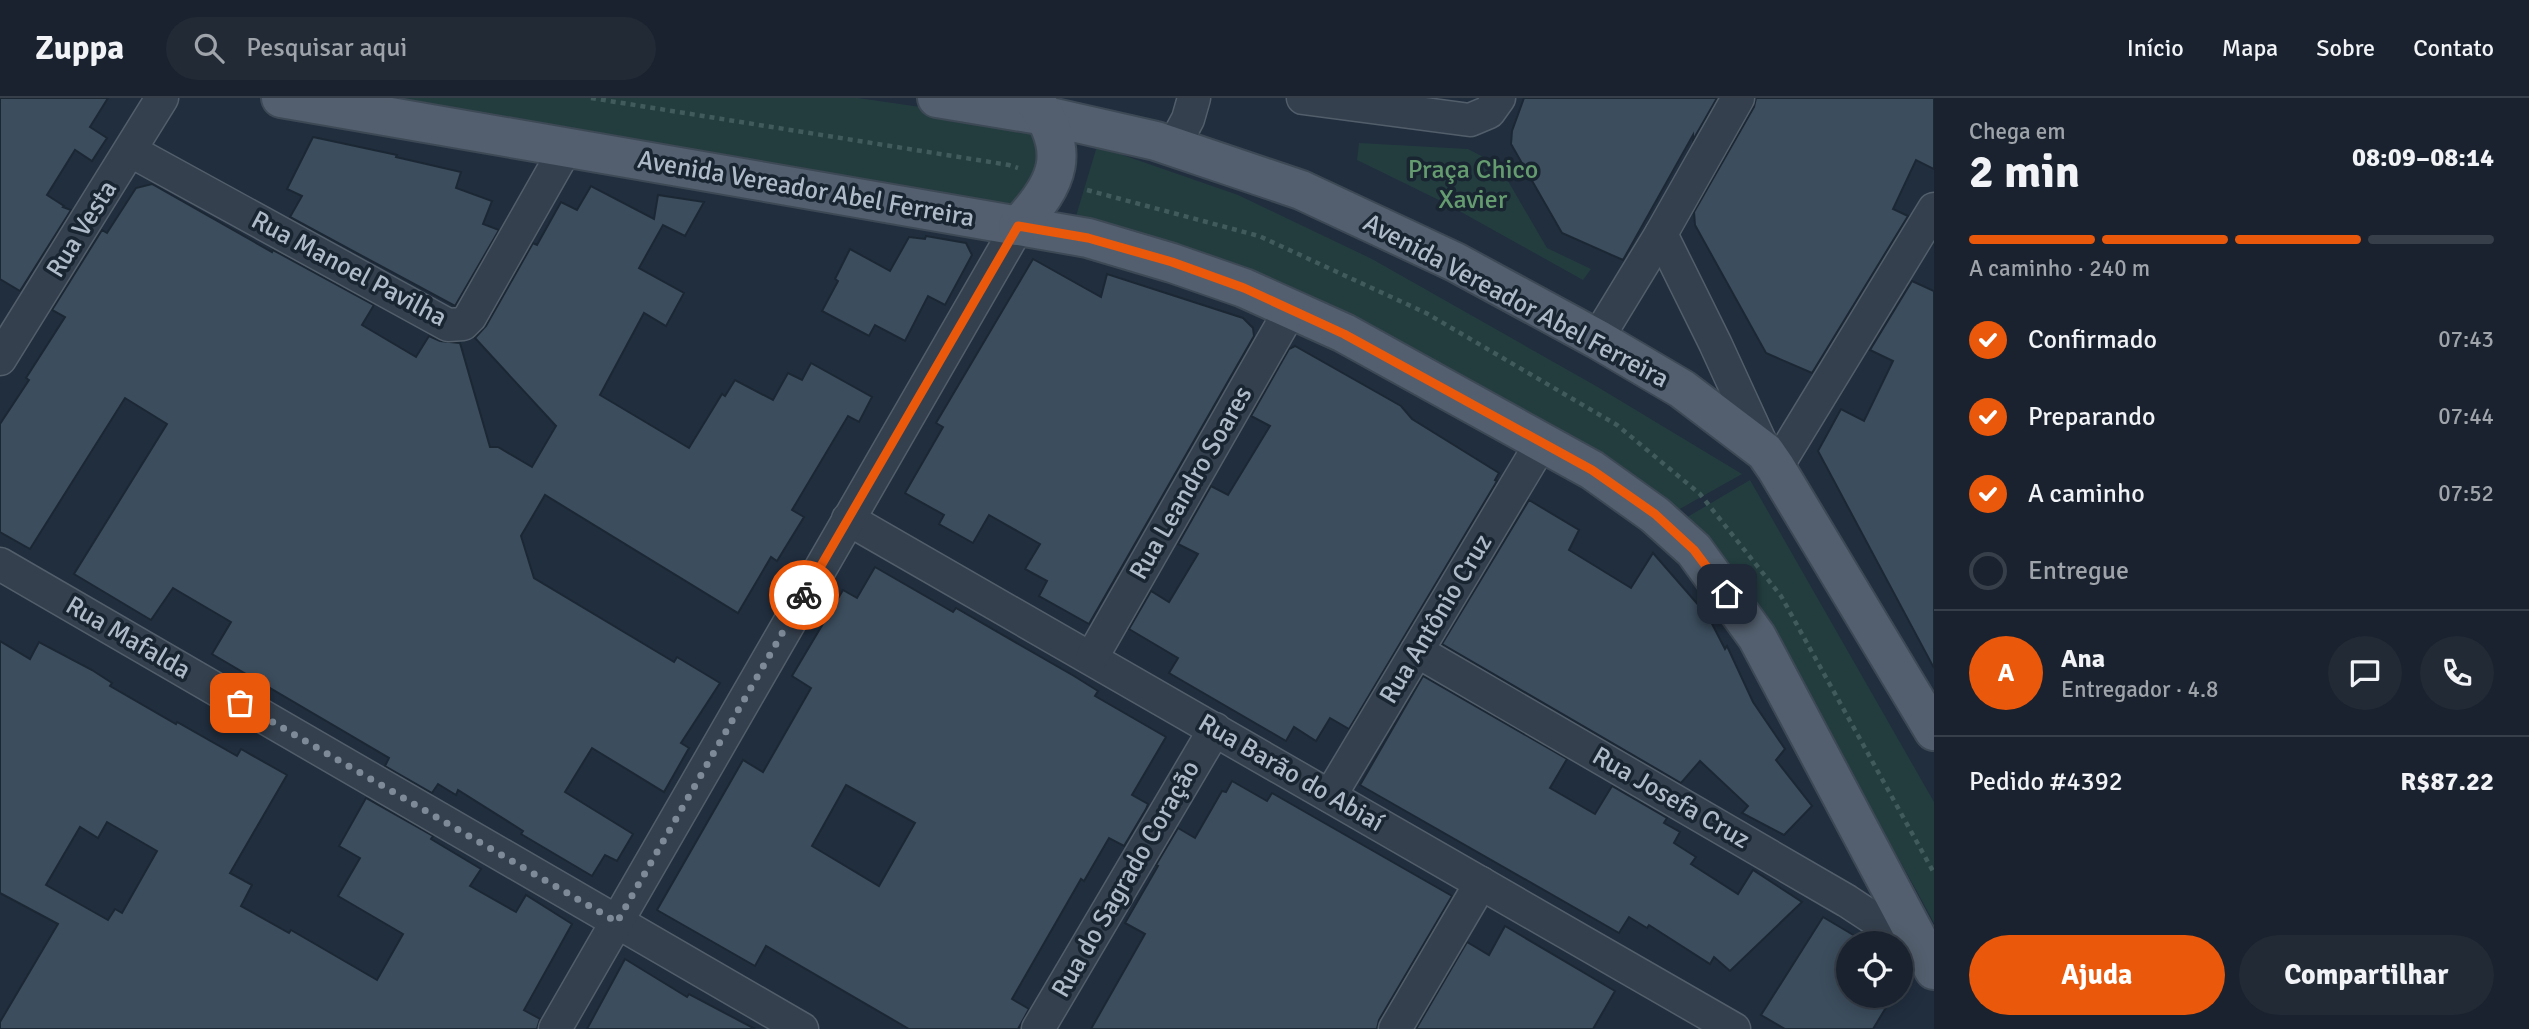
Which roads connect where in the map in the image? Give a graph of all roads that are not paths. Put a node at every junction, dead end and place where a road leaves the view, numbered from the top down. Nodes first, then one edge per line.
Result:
1 (162, 98) edge
2 (281, 98) edge
3 (937, 98) edge
4 (1194, 98) edge
5 (1303, 98) edge
6 (1499, 98) edge
7 (1738, 98) edge
8 (1039, 107) edge
9 (1173, 147) junction
10 (566, 148) junction
11 (131, 151) junction
12 (1934, 209) edge
13 (1018, 226) junction
14 (1661, 234) junction
15 (1290, 309) junction
16 (1597, 339) junction
17 (0, 359) edge
18 (1542, 442) junction
19 (1770, 460) junction
20 (848, 519) junction
21 (0, 564) edge
22 (1417, 650) junction
23 (1092, 657) junction
24 (1214, 729) junction
25 (1934, 731) edge
26 (1330, 796) junction
27 (1481, 883) junction
28 (617, 922) junction
29 (1928, 960) edge
30 (555, 1029) edge
31 (802, 1029) edge
32 (1038, 1029) edge
33 (1395, 1029) edge
34 (1734, 1029) edge

1 - 11 street, Rua Vesta
2 - 10 main road, Avenida Vereador Abel Ferreira
3 - 8 main road, Avenida Vereador Abel Ferreira
4 - 9 street
5 - 6 street
7 - 14 street
8 - 9 main road, Avenida Vereador Abel Ferreira
8 - 13 main road
9 - 16 main road, Avenida Vereador Abel Ferreira
10 - 11 street, Rua Manoel Pavilha
10 - 13 main road, Avenida Vereador Abel Ferreira
11 - 17 street, Rua Vesta
12 - 19 street
13 - 15 main road, Avenida Vereador Abel Ferreira
13 - 20 street
14 - 16 street
14 - 19 street
15 - 18 main road, Avenida Vereador Abel Ferreira
15 - 23 street, Rua Leandro Soares
16 - 19 main road, Avenida Vereador Abel Ferreira
18 - 22 street, Rua Antônio Cruz
18 - 29 main road, Avenida Vereador Abel Ferreira
19 - 25 main road, Avenida Vereador Abel Ferreira
20 - 23 street, Rua Barão do Abiaí
20 - 28 street
21 - 28 street, Rua Mafalda
22 - 26 street, Rua Antônio Cruz
22 - 29 street, Rua Josefa Cruz
23 - 24 street, Rua Barão do Abiaí
24 - 26 street, Rua Barão do Abiaí
24 - 32 street, Rua do Sagrado Coração
26 - 27 street, Rua Barão do Abiaí
27 - 33 street
27 - 34 street, Rua Barão do Abiaí
28 - 30 street
28 - 31 street, Rua Mafalda

